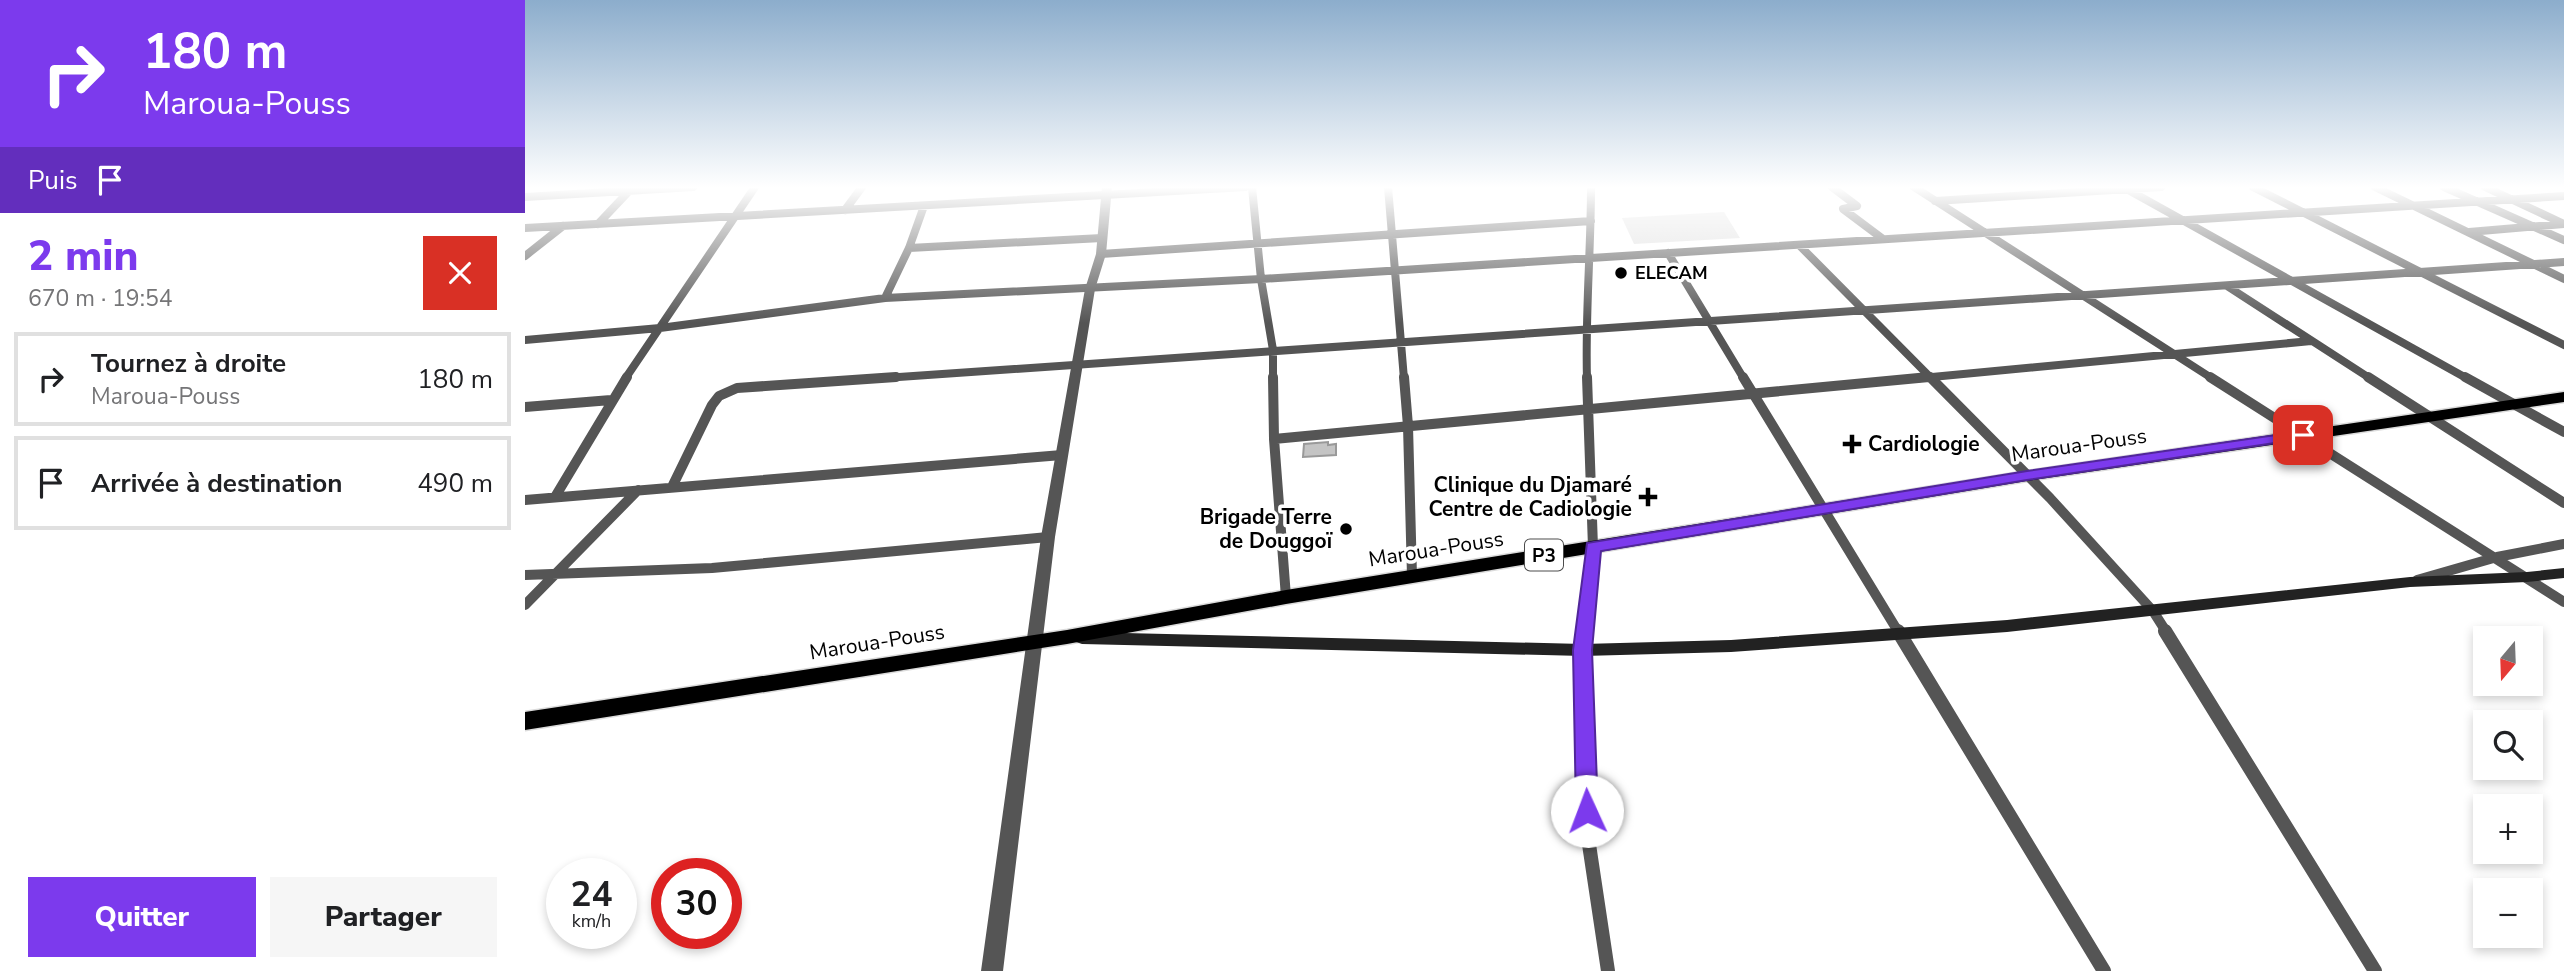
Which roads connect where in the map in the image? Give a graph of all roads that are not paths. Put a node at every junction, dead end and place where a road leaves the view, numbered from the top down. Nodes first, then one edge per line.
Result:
1 (554, 232) edge
2 (724, 232) edge
3 (915, 232) edge
4 (1103, 232) edge
5 (1256, 232) edge
6 (1418, 232) edge
7 (1591, 232) edge
8 (1874, 232) edge
9 (1994, 232) edge
10 (2205, 232) edge
11 (2342, 232) edge
12 (2468, 232) edge
13 (2547, 232) edge
14 (1983, 233) junction
15 (1392, 234) junction
16 (1883, 239) junction
17 (2564, 240) edge
18 (1257, 243) junction
19 (1799, 245) junction
20 (1101, 246) junction
21 (909, 248) junction
22 (1668, 253) junction
23 (525, 256) edge
24 (1591, 258) junction
25 (2564, 262) edge
26 (2533, 264) junction
27 (1396, 269) junction
28 (2419, 272) junction
29 (1261, 279) junction
30 (2564, 279) edge
31 (2290, 282) junction
32 (2227, 286) junction
33 (1090, 289) junction
34 (2079, 295) junction
35 (885, 298) junction
36 (1861, 309) junction
37 (1706, 320) junction
38 (660, 328) junction
39 (1585, 328) junction
40 (525, 340) edge
41 (1403, 341) junction
42 (2311, 341) junction
43 (2564, 345) edge
44 (1273, 350) junction
45 (2176, 356) junction
46 (1079, 365) junction
47 (1932, 378) junction
48 (1755, 395) junction
49 (2564, 397) edge
50 (611, 400) junction
51 (2515, 404) junction
52 (525, 407) edge
53 (1586, 410) junction
54 (2433, 416) junction
55 (1408, 426) junction
56 (2564, 432) edge
57 (2303, 435) junction
58 (1274, 439) junction
59 (1062, 455) junction
60 (2027, 475) junction
61 (672, 487) junction
62 (638, 490) junction
63 (555, 497) junction
64 (525, 500) edge
65 (2564, 503) edge
66 (1825, 508) junction
67 (1048, 537) junction
68 (2564, 544) edge
69 (1593, 547) junction
70 (2497, 556) junction
71 (555, 573) junction
72 (2564, 573) edge
73 (525, 575) edge
74 (1412, 576) junction
75 (2527, 577) junction
76 (2410, 582) junction
77 (1286, 597) junction
78 (2564, 602) edge
79 (525, 605) edge
80 (2153, 611) junction
81 (1900, 634) junction
82 (1066, 637) junction
83 (1036, 640) junction
84 (1583, 650) junction
85 (525, 721) edge
86 (992, 971) edge
87 (1608, 971) edge
88 (2104, 971) edge
89 (2375, 971) edge

1 - 23 street
2 - 38 street
3 - 21 street
4 - 20 street
5 - 18 street
6 - 15 street
7 - 24 street
8 - 16 street
9 - 14 street
10 - 31 street
11 - 28 street
12 - 26 street
13 - 17 street
14 - 16 street
14 - 34 street
15 - 18 street
15 - 27 street
16 - 19 street
18 - 20 street
18 - 29 street
19 - 22 street
19 - 36 street
20 - 21 street
20 - 33 street
21 - 35 street
22 - 24 street
22 - 37 street
24 - 27 street
24 - 39 street
25 - 26 street
26 - 28 street
26 - 30 street
27 - 29 street
27 - 41 street
28 - 31 street
28 - 43 street
29 - 33 street
29 - 44 street
31 - 32 street
31 - 51 street
32 - 34 street
32 - 42 street
33 - 35 street
33 - 46 street
34 - 36 street
34 - 45 street
35 - 38 street
36 - 37 street
36 - 47 street
37 - 39 street
37 - 48 street
38 - 40 street
38 - 50 street
39 - 41 street
39 - 53 street
41 - 44 street
41 - 55 street
42 - 45 street
42 - 54 street
44 - 46 street
44 - 58 street
45 - 47 street
45 - 57 street
46 - 59 street
46 - 61 street
47 - 48 street
47 - 60 street
48 - 53 street
48 - 66 street
49 - 51 main road, Maroua-Pouss / P3
50 - 52 street
50 - 63 street
51 - 54 main road, Maroua-Pouss / P3
51 - 56 street
53 - 55 street
53 - 69 street
54 - 57 main road, Maroua-Pouss / P3
54 - 65 street
55 - 58 street
55 - 74 street
57 - 60 main road, Maroua-Pouss / P3
57 - 70 street
58 - 77 street
59 - 61 street
59 - 67 street
60 - 66 main road, Maroua-Pouss / P3
60 - 80 street
61 - 62 street
62 - 63 street
62 - 71 street
63 - 64 street
66 - 69 main road, Maroua-Pouss / P3
66 - 81 street
67 - 71 street
67 - 83 street
68 - 70 street
69 - 74 main road, Maroua-Pouss / P3
69 - 84 street
70 - 75 street
70 - 76 street
71 - 73 street
71 - 79 street
72 - 75 main road
74 - 77 main road, Maroua-Pouss / P3
75 - 76 main road
75 - 78 street
76 - 80 main road
77 - 82 main road, Maroua-Pouss / P3
80 - 81 main road
80 - 89 street
81 - 84 main road
81 - 88 street
82 - 83 main road, Maroua-Pouss / P3
82 - 84 main road
83 - 85 main road, Maroua-Pouss / P3
83 - 86 street
84 - 87 street

